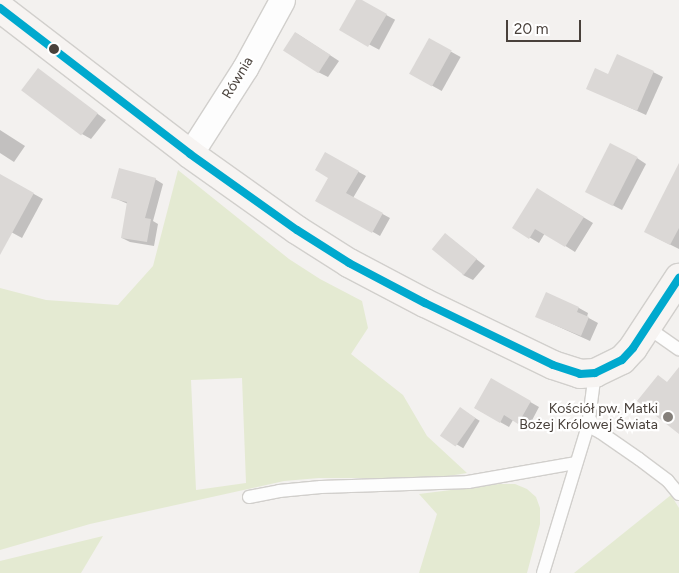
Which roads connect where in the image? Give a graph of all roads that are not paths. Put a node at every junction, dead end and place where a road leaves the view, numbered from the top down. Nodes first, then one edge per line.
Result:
1 (282, 0) edge
2 (0, 8) edge
3 (190, 154) junction
4 (679, 278) edge
5 (647, 327) junction
6 (679, 348) edge
7 (595, 373) junction
8 (588, 426) junction
9 (576, 463) junction
10 (679, 494) edge
11 (249, 498) dead end
12 (543, 573) edge

1 - 3 street, Równia
2 - 3 street
3 - 7 street
4 - 5 street
5 - 6 lane
5 - 7 street
7 - 8 lane
8 - 9 lane
8 - 10 lane
9 - 11 lane
9 - 12 lane

